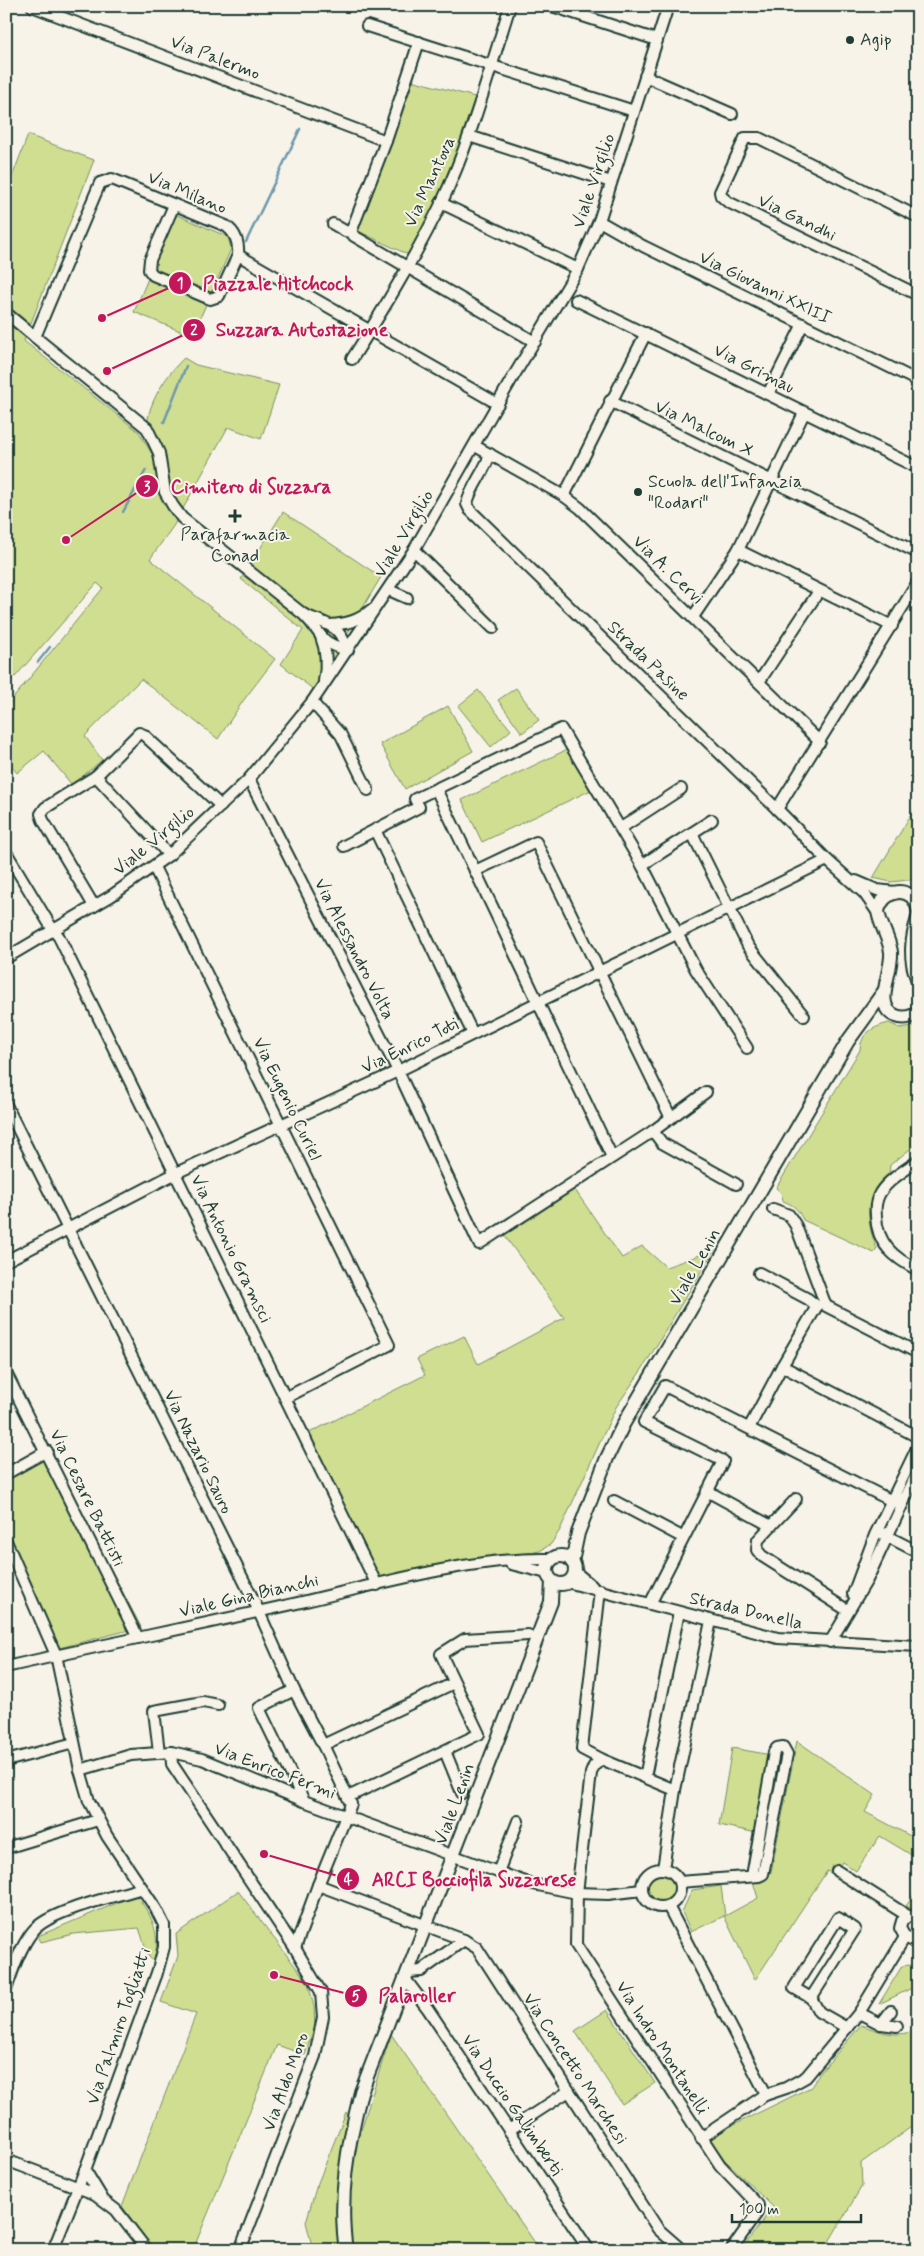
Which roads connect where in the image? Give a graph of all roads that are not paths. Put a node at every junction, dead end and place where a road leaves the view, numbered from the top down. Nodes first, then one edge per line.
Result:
1 (32, 6) edge
2 (510, 6) edge
3 (552, 6) edge
4 (668, 6) edge
5 (367, 26) dead end
6 (657, 40) junction
7 (419, 42) junction
8 (491, 65) junction
9 (645, 76) junction
10 (634, 110) junction
11 (732, 114) dead end
12 (469, 136) junction
13 (386, 140) junction
14 (611, 182) junction
15 (441, 203) junction
16 (174, 205) junction
17 (918, 217) edge
18 (599, 221) junction
19 (333, 224) dead end
20 (351, 232) junction
21 (238, 255) junction
22 (407, 267) junction
23 (578, 269) junction
24 (918, 295) edge
25 (576, 300) dead end
26 (6, 313) edge
27 (802, 324) junction
28 (370, 331) junction
29 (646, 334) junction
30 (35, 337) junction
31 (535, 342) junction
32 (352, 359) dead end
33 (918, 381) edge
34 (768, 394) junction
35 (610, 401) junction
36 (498, 404) junction
37 (804, 412) junction
38 (475, 446) junction
39 (490, 454) junction
40 (918, 468) edge
41 (772, 480) junction
42 (564, 496) junction
43 (414, 550) junction
44 (738, 550) junction
45 (918, 553) edge
46 (918, 582) edge
47 (388, 590) junction
48 (820, 591) junction
49 (407, 598) dead end
50 (380, 603) junction
51 (304, 614) junction
52 (693, 617) junction
53 (330, 625) junction
54 (892, 626) junction
55 (493, 628) dead end
56 (319, 634) junction
57 (348, 650) junction
58 (759, 682) junction
59 (322, 688) junction
60 (312, 702) junction
61 (820, 742) junction
62 (96, 776) junction
63 (249, 779) junction
64 (436, 789) junction
65 (681, 789) dead end
66 (368, 790) dead end
67 (221, 806) junction
68 (778, 809) junction
69 (712, 820) dead end
70 (621, 828) junction
71 (375, 830) junction
72 (692, 833) junction
73 (344, 846) dead end
74 (6, 852) edge
75 (169, 855) junction
76 (827, 860) junction
77 (642, 865) junction
78 (154, 867) junction
79 (474, 871) junction
80 (848, 878) junction
81 (918, 889) edge
82 (898, 892) junction
83 (94, 906) junction
84 (730, 908) junction
85 (918, 908) edge
86 (878, 913) junction
87 (918, 918) edge
88 (53, 930) junction
89 (678, 933) junction
90 (6, 958) edge
91 (600, 972) junction
92 (918, 981) edge
93 (885, 990) junction
94 (538, 1001) junction
95 (915, 1015) edge
96 (804, 1016) dead end
97 (897, 1017) junction
98 (858, 1027) junction
99 (473, 1034) junction
100 (748, 1048) dead end
101 (398, 1071) junction
102 (706, 1092) dead end
103 (6, 1105) edge
104 (671, 1118) junction
105 (282, 1125) junction
106 (654, 1131) junction
107 (612, 1157) junction
108 (918, 1161) edge
109 (176, 1173) junction
110 (736, 1184) dead end
111 (773, 1209) dead end
112 (69, 1228) junction
113 (6, 1261) edge
114 (918, 1270) edge
115 (759, 1272) dead end
116 (822, 1306) junction
117 (918, 1353) edge
118 (782, 1366) junction
119 (6, 1373) edge
120 (285, 1398) junction
121 (749, 1428) junction
122 (918, 1436) edge
123 (917, 1449) edge
124 (47, 1451) junction
125 (918, 1471) edge
126 (6, 1474) edge
127 (707, 1491) junction
128 (905, 1498) junction
129 (796, 1499) dead end
130 (614, 1501) dead end
131 (892, 1501) junction
132 (771, 1526) junction
133 (578, 1533) junction
134 (885, 1535) junction
135 (682, 1538) junction
136 (6, 1542) edge
137 (918, 1552) edge
138 (555, 1558) junction
139 (500, 1562) junction
140 (574, 1567) junction
141 (557, 1580) junction
142 (377, 1585) junction
143 (600, 1590) junction
144 (650, 1604) junction
145 (847, 1610) junction
146 (259, 1611) junction
147 (679, 1612) junction
148 (710, 1621) junction
149 (528, 1636) dead end
150 (138, 1638) junction
151 (830, 1642) junction
152 (918, 1646) edge
153 (56, 1656) junction
154 (6, 1667) edge
155 (454, 1683) junction
156 (294, 1690) junction
157 (218, 1705) dead end
158 (74, 1743) junction
159 (323, 1745) junction
160 (445, 1751) junction
161 (585, 1751) junction
162 (159, 1752) junction
163 (171, 1752) junction
164 (601, 1759) junction
165 (6, 1761) edge
166 (80, 1770) junction
167 (591, 1772) junction
168 (645, 1776) junction
169 (676, 1790) junction
170 (462, 1793) dead end
171 (348, 1797) junction
172 (304, 1801) junction
173 (348, 1816) junction
174 (98, 1820) junction
175 (518, 1820) dead end
176 (6, 1848) edge
177 (454, 1856) junction
178 (663, 1869) junction
179 (498, 1872) junction
180 (837, 1872) dead end
181 (752, 1876) junction
182 (679, 1882) junction
183 (318, 1884) junction
184 (142, 1888) junction
185 (642, 1890) junction
186 (577, 1892) junction
187 (668, 1906) junction
188 (913, 1917) edge
189 (426, 1927) junction
190 (905, 1937) junction
191 (918, 1938) edge
192 (464, 1940) junction
193 (295, 1948) junction
194 (408, 1976) junction
195 (6, 1990) edge
196 (811, 1998) junction
197 (891, 2011) dead end
198 (859, 2012) junction
199 (881, 2024) junction
200 (897, 2026) dead end
201 (848, 2028) junction
202 (569, 2091) junction
203 (765, 2095) junction
204 (509, 2130) junction
205 (701, 2138) junction
206 (6, 2160) edge
207 (85, 2170) junction
208 (77, 2188) junction
209 (102, 2198) junction
210 (53, 2250) edge
211 (147, 2250) edge
212 (240, 2250) edge
213 (346, 2250) edge
214 (589, 2250) edge
215 (682, 2250) edge
216 (731, 2250) edge

1 - 13 street, Via Palermo
2 - 8 street, Via Mantova
3 - 6 street
4 - 6 street, Viale Virgilio
5 - 7 street
6 - 9 street, Viale Virgilio
7 - 8 street
7 - 13 street
8 - 10 street
8 - 12 street, Via Mantova
9 - 10 street, Viale Virgilio
9 - 11 street
10 - 14 street, Viale Virgilio
12 - 14 street
12 - 15 street, Via Mantova
13 - 20 street
14 - 18 street, Viale Virgilio
15 - 22 street, Via Mantova
15 - 23 street
16 - 21 street, Via Milano
16 - 21 street
16 - 30 street, Via Milano
17 - 24 street, Via Gandhi
18 - 23 street, Viale Virgilio
18 - 27 street, Via Giovanni XXIII
19 - 20 street
20 - 22 street
21 - 28 street
22 - 28 street, Via Mantova
22 - 31 street
23 - 31 street, Viale Virgilio
25 - 29 street, Via Grimau
26 - 30 street
27 - 33 street, Via Giovanni XXIII
27 - 34 street
28 - 32 street, Via Mantova
28 - 36 street
29 - 34 street, Via Grimau
29 - 35 street
30 - 51 street
31 - 36 street, Viale Virgilio
34 - 37 street, Via Grimau
35 - 41 street, Via Malcom X
35 - 42 street
36 - 38 street, Viale Virgilio
37 - 40 street, Via Grimau
37 - 41 street
38 - 39 street, Via A. Cervi
38 - 43 street, Viale Virgilio
39 - 42 street, Via A. Cervi
39 - 68 street, Strada Pasine
41 - 44 street
41 - 45 street, Via Malcom X
42 - 52 street, Via A. Cervi
43 - 47 street, Viale Virgilio
43 - 55 street
44 - 48 street
44 - 52 street
46 - 54 street
47 - 49 street
47 - 50 street, Viale Virgilio
48 - 54 street
48 - 58 street
50 - 53 street
50 - 57 street, Viale Virgilio
51 - 53 street
51 - 56 street
52 - 58 street, Via A. Cervi
53 - 57 street
54 - 61 street
56 - 57 street
56 - 59 street
57 - 59 street, Viale Virgilio
58 - 61 street, Via A. Cervi
59 - 60 street, Viale Virgilio
60 - 63 street, Viale Virgilio
60 - 66 street
61 - 68 street
62 - 67 street
62 - 75 street
62 - 83 street
63 - 67 street, Viale Virgilio
63 - 101 street, Via Alessandro Volta
64 - 70 street
64 - 71 street
64 - 79 street
65 - 70 street
67 - 75 street, Viale Virgilio
68 - 76 street, Strada Pasine
69 - 72 street
70 - 77 street
71 - 73 street
71 - 99 street
72 - 77 street
72 - 84 street
74 - 88 street, Via Antonio Gramsci
75 - 78 street, Viale Virgilio
76 - 80 street, Strada Pasine
76 - 84 street, Via Enrico Toti
77 - 89 street
78 - 83 street, Viale Virgilio
78 - 105 street, Via Eugenio Curiel
79 - 91 street
79 - 94 street
80 - 82 street
80 - 86 street
81 - 82 main road
82 - 85 main road
82 - 86 main road
83 - 88 street, Viale Virgilio
84 - 89 street, Via Enrico Toti
84 - 96 street
86 - 93 main road
87 - 92 main road
88 - 90 street, Viale Virgilio
88 - 109 street, Via Antonio Gramsci
89 - 91 street, Via Enrico Toti
89 - 100 street
91 - 94 street, Via Enrico Toti
91 - 104 street
93 - 97 main road
93 - 98 main road, Viale Lenin
94 - 99 street, Via Enrico Toti
94 - 107 street
95 - 97 main road
97 - 98 main road
98 - 133 main road, Viale Lenin
99 - 101 street, Via Enrico Toti
101 - 105 street, Via Enrico Toti
101 - 107 street, Via Alessandro Volta
102 - 104 street
103 - 112 street, Via Nazario Sauro
104 - 106 street
105 - 109 street, Via Enrico Toti
105 - 120 street, Via Eugenio Curiel
106 - 107 street
106 - 110 street
108 - 114 street
109 - 112 street, Via Enrico Toti
109 - 120 street, Via Antonio Gramsci
111 - 116 street
112 - 113 street, Via Enrico Toti
112 - 146 street, Via Nazario Sauro
115 - 116 street
116 - 117 street
116 - 118 street
118 - 121 street
118 - 122 street
119 - 124 street, Via Cesare Battisti
120 - 142 street, Via Antonio Gramsci
121 - 127 street
121 - 131 street
123 - 131 street
124 - 126 street
124 - 150 street, Via Cesare Battisti
125 - 128 street
127 - 132 street
127 - 135 street
128 - 131 street
128 - 134 street
129 - 132 street
130 - 135 street
131 - 134 street
132 - 145 street
133 - 138 main road, Viale Lenin
133 - 140 main road, Viale Lenin
134 - 137 street
134 - 145 street
134 - 145 street
135 - 144 street
136 - 153 street, Via Palmiro Togliatti
138 - 139 street, Viale Gina Bianchi
138 - 140 main road
138 - 141 main road, Viale Lenin
139 - 141 street, Strada Donella
139 - 142 street, Viale Gina Bianchi
140 - 141 main road, Viale Lenin
140 - 143 street
141 - 143 street, Strada Donella
141 - 177 main road, Viale Lenin
142 - 146 street, Viale Gina Bianchi
143 - 144 street, Strada Donella
143 - 161 street
144 - 147 street, Strada Donella
145 - 151 street
146 - 150 street, Viale Gina Bianchi
146 - 156 street, Via Nazario Sauro
147 - 148 street, Strada Donella
147 - 168 street
148 - 151 street, Strada Donella
148 - 169 street
149 - 155 street
150 - 153 street, Viale Gina Bianchi
151 - 152 street, Strada Donella
153 - 154 street, Viale Gina Bianchi
153 - 158 street, Via Palmiro Togliatti
155 - 159 street
155 - 160 street
156 - 159 street, Via Nazario Sauro
156 - 172 street
157 - 162 street
158 - 165 street
158 - 166 street, Via Palmiro Togliatti
159 - 171 street, Via Nazario Sauro
160 - 170 street
160 - 171 street
161 - 164 street
161 - 167 street
162 - 163 street, Via Enrico Fermi
162 - 166 street, Via Enrico Fermi
163 - 172 street, Via Enrico Fermi
163 - 193 street, Via Aldo Moro
164 - 167 street
164 - 168 street
166 - 174 street, Via Palmiro Togliatti
167 - 186 street, Via Indro Montanelli
168 - 169 street
169 - 178 street
171 - 173 street, Via Nazario Sauro
172 - 173 street, Via Enrico Fermi
173 - 177 street, Via Enrico Fermi
173 - 183 street
174 - 176 street
174 - 184 street, Via Palmiro Togliatti
175 - 179 street
177 - 179 street, Via Enrico Fermi
177 - 189 main road, Viale Lenin
178 - 182 street
178 - 185 street
179 - 186 street, Via Enrico Fermi
180 - 188 street
181 - 181 street
181 - 182 street
182 - 187 street
183 - 189 street, Via Concetto Marchesi
183 - 193 street
184 - 195 street
184 - 207 street, Via Palmiro Togliatti
185 - 186 street, Via Enrico Fermi
185 - 187 street
186 - 205 street, Via Indro Montanelli
187 - 203 street
188 - 190 street
189 - 192 street, Via Concetto Marchesi
189 - 194 main road, Viale Lenin
190 - 191 street
190 - 198 street
192 - 194 street
192 - 202 street, Via Concetto Marchesi
193 - 212 street, Via Aldo Moro
194 - 204 street, Via Duccio Galimberti
194 - 213 main road, Viale Lenin
196 - 196 street
196 - 201 street
197 - 199 street
198 - 199 street
198 - 201 street
199 - 200 street
201 - 203 street
202 - 204 street
202 - 215 street, Via Concetto Marchesi
203 - 205 street
204 - 214 street, Via Duccio Galimberti
205 - 216 street, Via Indro Montanelli
206 - 208 street
207 - 208 street, Via Palmiro Togliatti
207 - 209 street
208 - 209 street
208 - 210 street, Via Palmiro Togliatti
209 - 211 street

